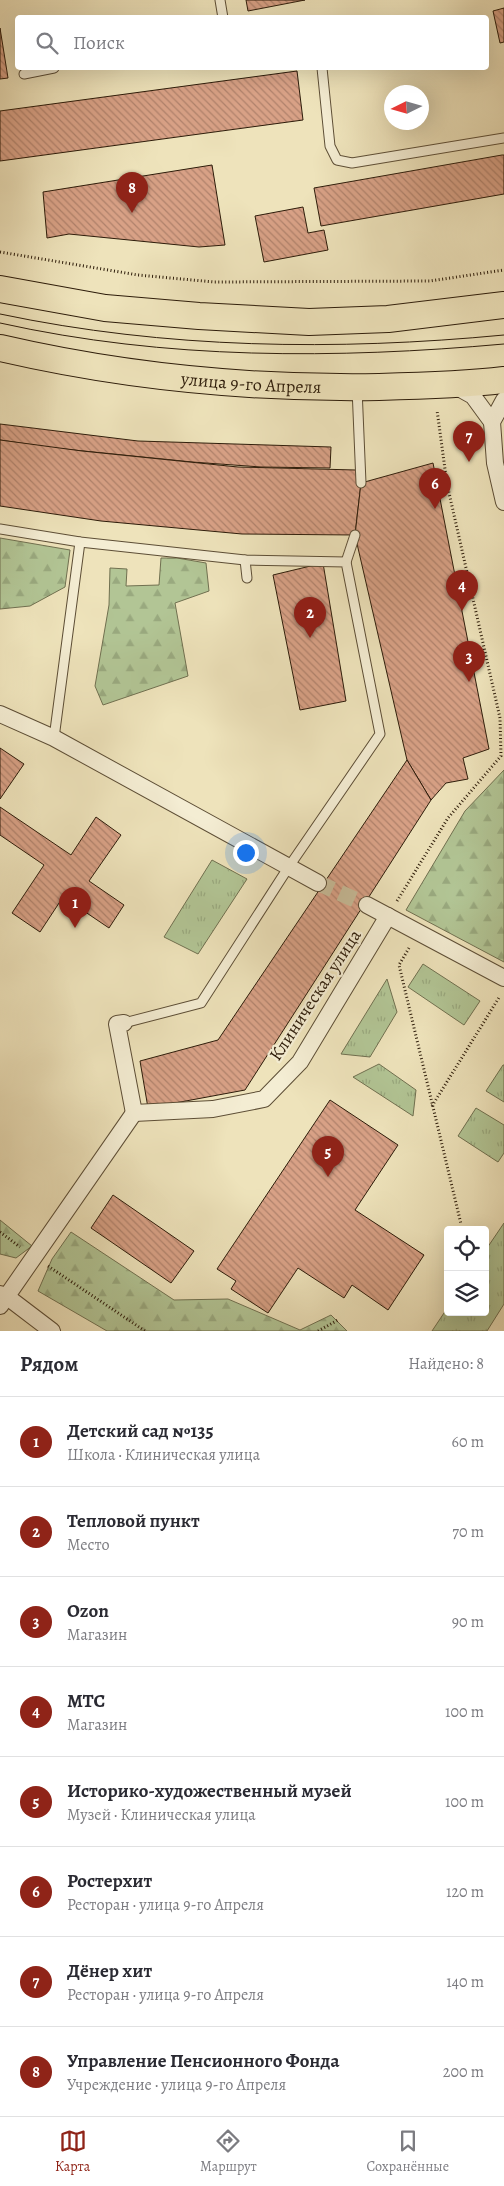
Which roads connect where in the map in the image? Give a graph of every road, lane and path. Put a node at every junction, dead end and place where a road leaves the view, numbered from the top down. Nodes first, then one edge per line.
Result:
1 (220, 0) edge
2 (222, 15) edge
3 (44, 70) edge
4 (322, 70) edge
5 (24, 74) dead end
6 (504, 138) edge
7 (0, 252) edge
8 (504, 270) edge
9 (0, 289) edge
10 (504, 306) edge
11 (0, 348) edge
12 (504, 380) edge
13 (453, 384) junction
14 (357, 387) junction
15 (504, 400) edge
16 (437, 410) dead end
17 (492, 422) junction
18 (361, 483) dead end
19 (504, 502) edge
20 (0, 529) edge
21 (355, 535) dead end
22 (80, 542) junction
23 (245, 560) junction
24 (346, 562) junction
25 (247, 578) dead end
26 (0, 714) edge
27 (54, 738) junction
28 (288, 868) junction
29 (316, 882) tunnel mouth
30 (368, 906) tunnel mouth
31 (388, 916) junction
32 (418, 932) junction
33 (504, 978) edge
34 (504, 990) edge
35 (124, 1023) joint
36 (432, 1106) junction
37 (134, 1113) junction
38 (461, 1224) dead end
39 (0, 1232) edge
40 (34, 1257) junction
41 (2, 1299) edge
42 (338, 1320) dead end
43 (52, 1331) edge
44 (145, 1331) edge
45 (318, 1331) edge

1 - 2 lane
3 - 5 lane
4 - 6 lane
7 - 8 path
9 - 10 main road
11 - 14 main road, улица 9-го Апреля
12 - 13 main road, улица 9-го Апреля
13 - 14 main road, улица 9-го Апреля
13 - 17 street
14 - 18 lane
15 - 17 street
16 - 31 path
17 - 19 street
20 - 22 lane
21 - 24 lane
22 - 23 lane
22 - 27 lane
23 - 24 lane
23 - 25 lane
24 - 28 lane
26 - 27 street
27 - 28 street
28 - 29 street
28 - 35 lane
30 - 31 street
31 - 32 street
31 - 37 street, Клиническая улица
32 - 33 street
32 - 36 path
34 - 36 path
35 - 37 street
36 - 38 path
37 - 40 street
39 - 40 path
40 - 41 street
40 - 44 path
41 - 43 street
42 - 45 path

